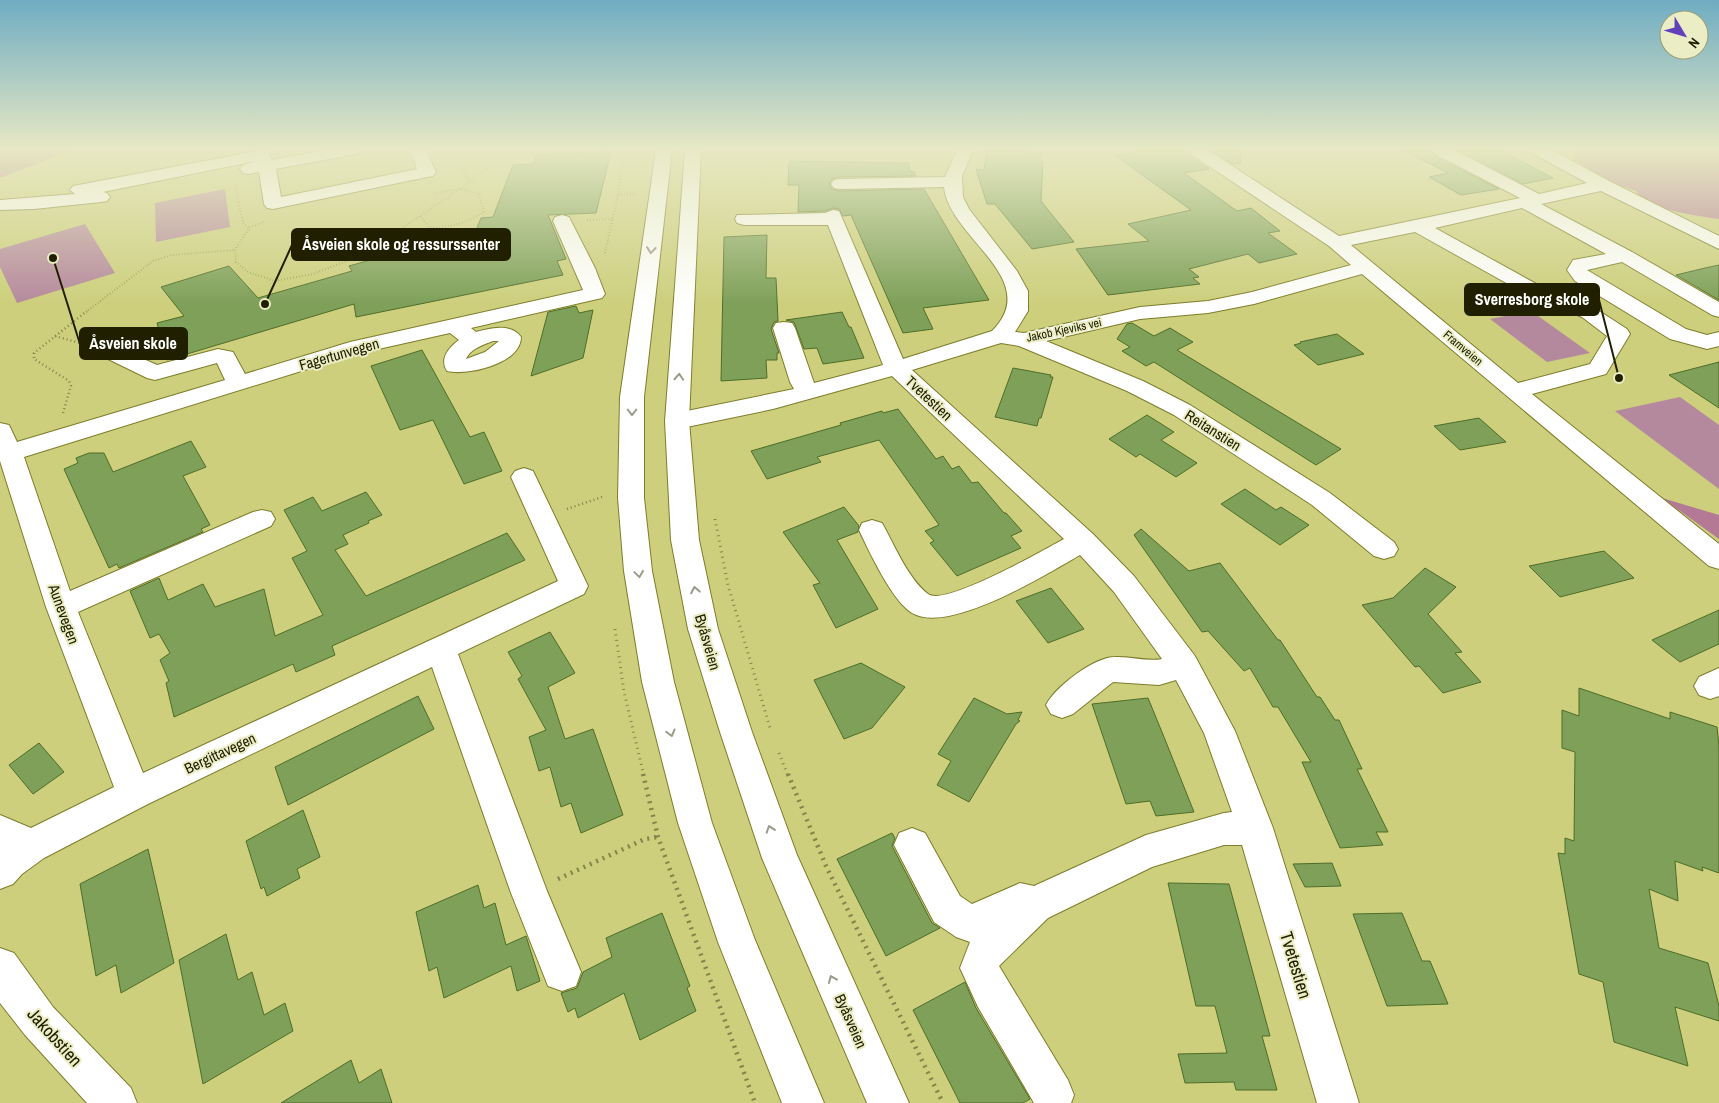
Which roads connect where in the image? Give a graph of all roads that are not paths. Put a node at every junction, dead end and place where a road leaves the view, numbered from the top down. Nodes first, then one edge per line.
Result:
1 (60, 201) edge
2 (273, 201) edge
3 (285, 201) edge
4 (657, 201) edge
5 (689, 201) edge
6 (957, 201) edge
7 (1275, 201) edge
8 (1636, 201) edge
9 (1531, 202) joint
10 (0, 205) edge
11 (744, 219) dead end
12 (562, 221) dead end
13 (1680, 223) junction
14 (1719, 224) edge
15 (1418, 226) junction
16 (1336, 242) junction
17 (1719, 243) edge
18 (1625, 256) junction
19 (1366, 267) junction
20 (1719, 311) edge
21 (454, 325) junction
22 (784, 328) dead end
23 (1000, 336) junction
24 (1719, 339) edge
25 (1024, 340) junction
26 (472, 341) dead end
27 (350, 350) junction
28 (112, 352) road end
29 (404, 356) dead end
30 (896, 368) junction
31 (239, 384) junction
32 (1514, 391) junction
33 (808, 392) junction
34 (676, 422) junction
35 (5, 442) edge
36 (524, 478) dead end
37 (262, 519) dead end
38 (872, 530) dead end
39 (1083, 541) junction
40 (1384, 549) dead end
41 (1719, 559) edge
42 (61, 607) junction
43 (441, 649) junction
44 (1184, 665) junction
45 (1062, 705) dead end
46 (134, 794) junction
47 (1255, 828) junction
48 (0, 832) edge
49 (912, 845) dead end
50 (31, 846) junction
51 (0, 872) edge
52 (1035, 905) junction
53 (0, 967) edge
54 (562, 972) dead end
55 (1054, 1095) dead end
56 (116, 1103) edge
57 (803, 1103) edge
58 (888, 1103) edge
59 (1338, 1103) edge

1 - 10 street
2 - 3 street
4 -> 57 street
34 -> 5 street, Byåsveien
6 - 23 street
7 - 16 street, Framveien
8 - 13 street
9 - 15 street
9 - 18 street
11 - 30 street, Tvetestien
12 - 21 street, Fagertunvegen
13 - 14 street
13 - 17 street
15 - 16 street
15 - 32 street
16 - 19 street, Framveien
18 - 20 street
18 - 24 street
19 - 25 street, Jakob Kjeviks vei
19 - 32 street, Framveien
21 - 26 street
21 - 27 street, Fagertunvegen
22 - 33 street
23 - 25 street, Jakob Kjeviks vei
23 - 30 street, Jakob Kjeviks vei
25 - 40 street, Reitanstien
27 - 29 street
27 - 31 street, Fagertunvegen
28 - 31 street
30 - 33 street, Jakob Kjeviks vei
30 - 39 street, Tvetestien
31 - 35 street, Fagertunvegen
32 - 41 street, Framveien
33 - 34 street, Jakob Kjeviks vei
58 -> 34 street, Byåsveien
35 - 42 street, Aunevegen
36 - 43 street, Bergittavegen
37 - 42 street
38 - 39 street
39 - 44 street, Tvetestien
42 - 46 street, Aunevegen
43 - 46 street, Bergittavegen
43 - 54 street
44 - 45 street
44 - 47 street, Tvetestien
46 - 50 street, Bergittavegen
47 - 52 street
47 - 59 street, Tvetestien
48 - 50 street
49 - 52 street
50 - 51 street
52 - 55 street
53 - 56 street, Jakobstien

